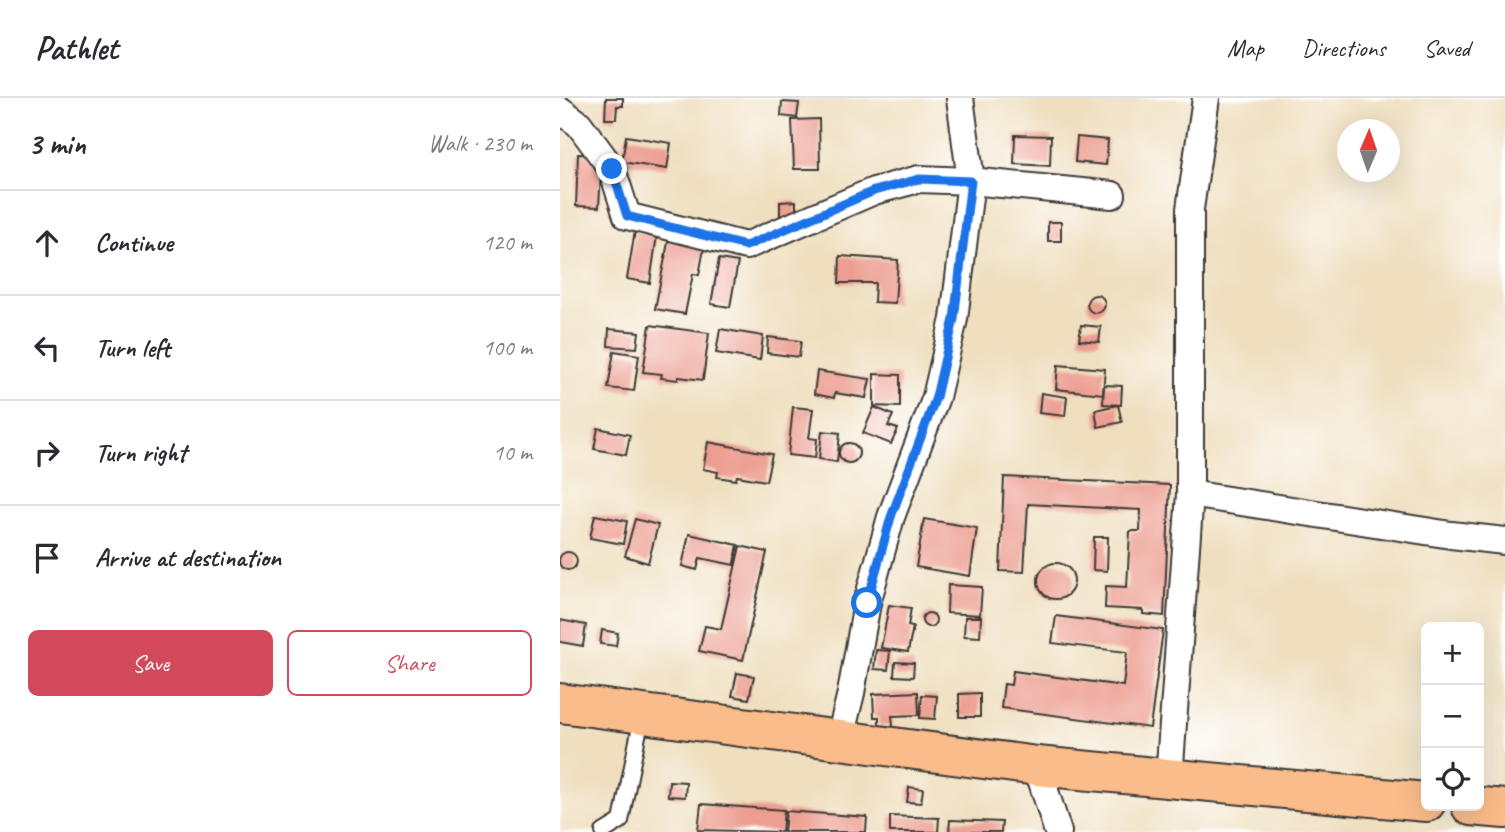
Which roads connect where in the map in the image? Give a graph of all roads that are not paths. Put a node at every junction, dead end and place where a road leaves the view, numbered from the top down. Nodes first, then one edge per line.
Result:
1 (960, 98) edge
2 (1206, 98) edge
3 (560, 110) edge
4 (971, 181) junction
5 (1112, 195) dead end
6 (1190, 494) junction
7 (1505, 541) edge
8 (560, 702) edge
9 (642, 715) junction
10 (840, 738) junction
11 (1037, 766) junction
12 (1169, 778) junction
13 (1421, 802) edge
14 (1484, 807) edge
15 (1505, 809) edge
16 (603, 832) edge
17 (1058, 832) edge

1 - 4 street
2 - 6 street
3 - 4 street
4 - 5 street
4 - 10 street
6 - 7 street
6 - 12 street
8 - 9 highway
9 - 10 highway
9 - 16 lane
10 - 11 highway
11 - 12 highway
11 - 17 street
12 - 13 highway
14 - 15 highway

